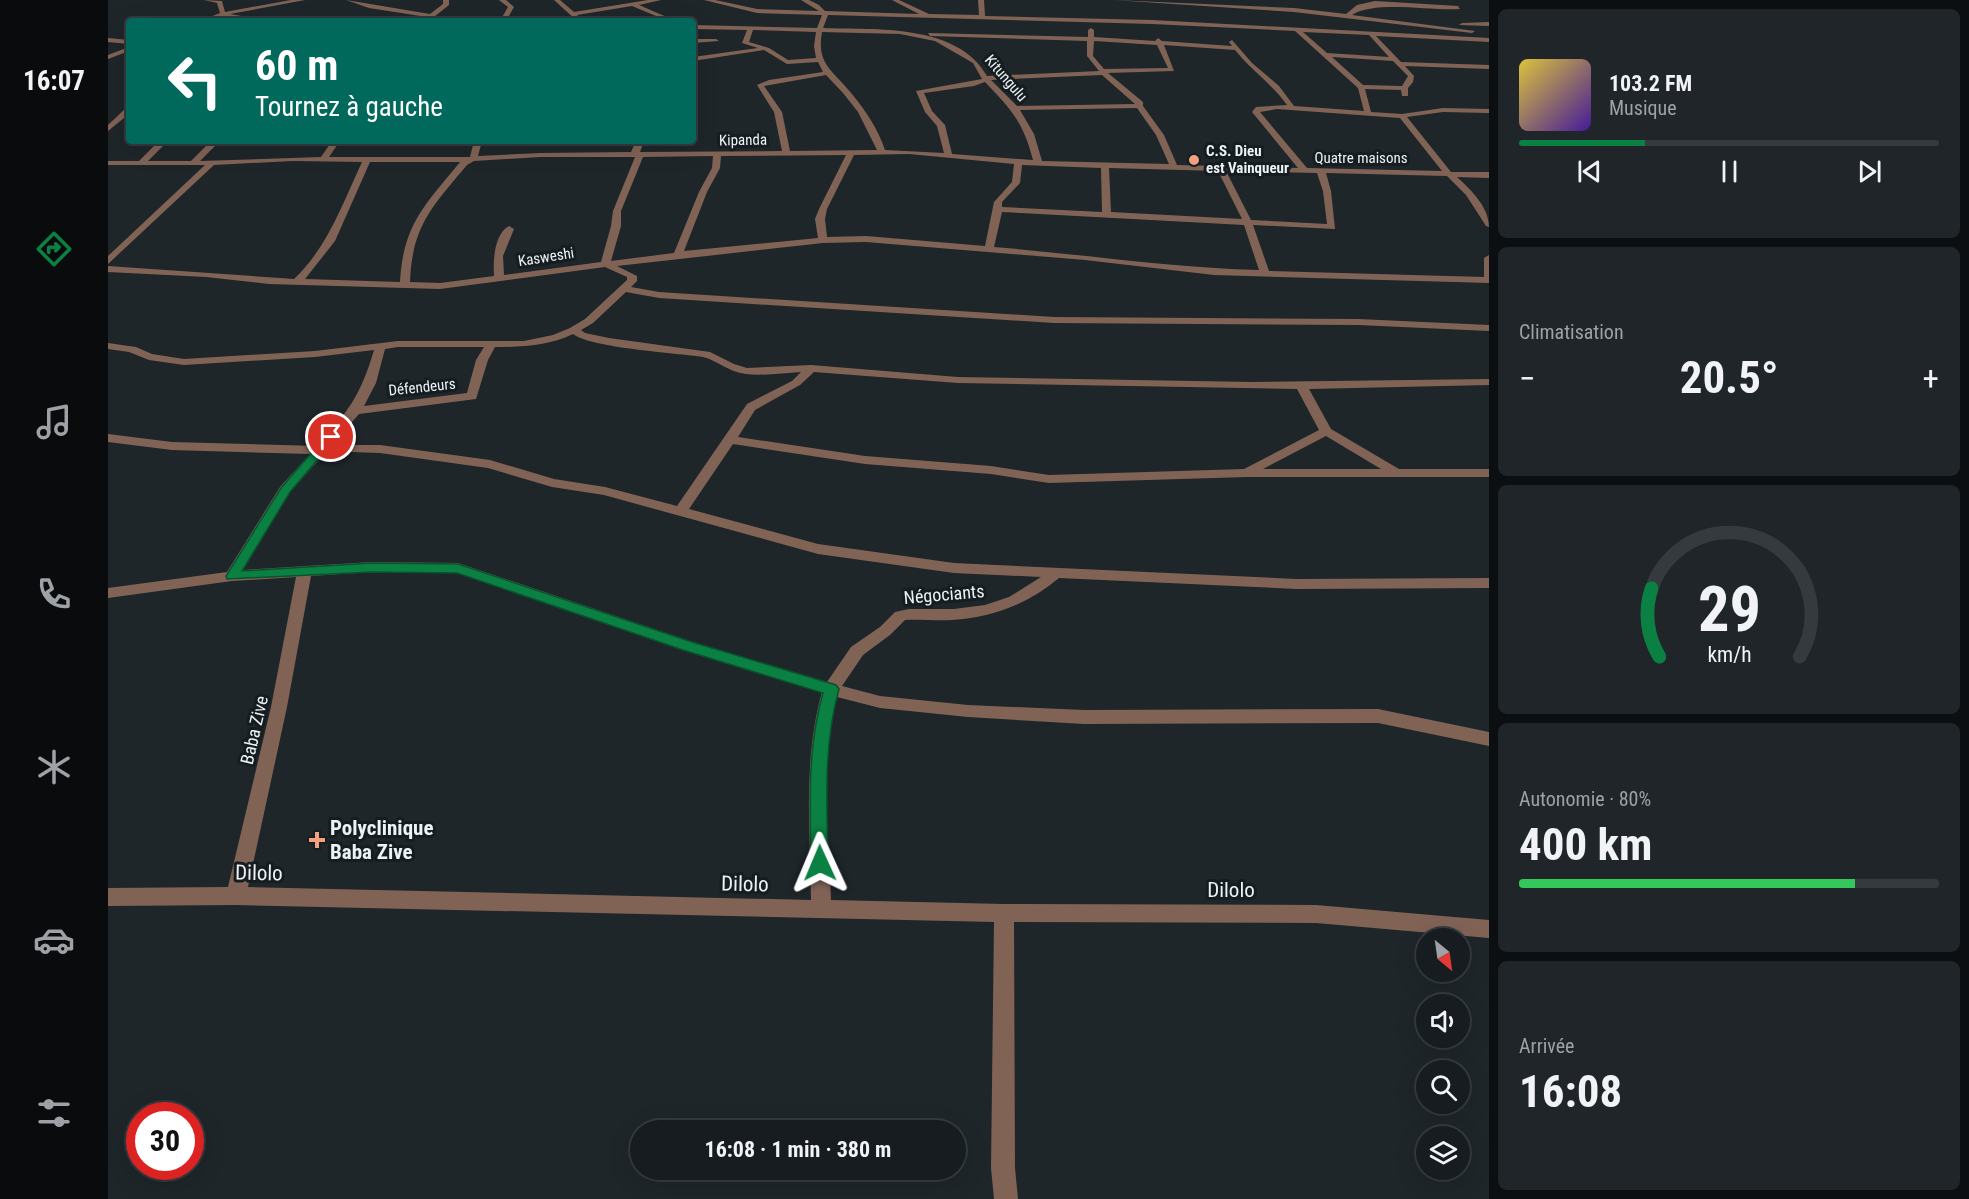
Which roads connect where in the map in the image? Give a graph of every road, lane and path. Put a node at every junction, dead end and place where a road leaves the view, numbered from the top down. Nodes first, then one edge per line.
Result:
1 (207, 0) edge
2 (302, 0) edge
3 (350, 0) edge
4 (446, 0) edge
5 (502, 0) edge
6 (557, 0) edge
7 (658, 0) edge
8 (711, 0) edge
9 (804, 0) edge
10 (895, 0) edge
11 (981, 0) edge
12 (1116, 0) edge
13 (1463, 0) edge
14 (1281, 1) edge
15 (633, 4) junction
16 (1458, 8) junction
17 (1276, 9) junction
18 (1294, 10) junction
19 (1238, 13) junction
20 (222, 14) junction
21 (573, 14) junction
22 (825, 14) junction
23 (432, 16) junction
24 (1348, 16) junction
25 (1460, 16) dead end
26 (211, 18) edge
27 (248, 18) edge
28 (429, 18) edge
29 (505, 18) edge
30 (577, 18) edge
31 (666, 18) edge
32 (930, 18) junction
33 (1281, 18) dead end
34 (1360, 18) junction
35 (982, 19) junction
36 (1448, 20) dead end
37 (1090, 21) junction
38 (1289, 21) dead end
39 (1152, 22) junction
40 (1420, 24) junction
41 (1489, 24) edge
42 (1223, 26) junction
43 (1435, 26) junction
44 (696, 27) edge
45 (751, 27) junction
46 (1245, 28) junction
47 (818, 29) junction
48 (1298, 32) junction
49 (1489, 33) edge
50 (1371, 35) junction
51 (934, 36) junction
52 (108, 40) edge
53 (1092, 40) junction
54 (1489, 40) edge
55 (696, 41) edge
56 (716, 41) dead end
57 (126, 42) edge
58 (1160, 45) junction
59 (1236, 48) junction
60 (767, 49) junction
61 (126, 50) edge
62 (1324, 56) junction
63 (108, 57) edge
64 (696, 58) edge
65 (821, 60) junction
66 (1397, 62) junction
67 (1489, 67) edge
68 (1103, 72) junction
69 (827, 73) junction
70 (986, 79) junction
71 (1361, 87) junction
72 (1489, 102) edge
73 (1139, 106) junction
74 (1015, 108) junction
75 (1292, 108) junction
76 (1479, 110) junction
77 (1489, 111) edge
78 (126, 113) edge
79 (1368, 113) junction
80 (1402, 116) junction
81 (108, 129) edge
82 (161, 144) edge
83 (213, 144) edge
84 (334, 144) edge
85 (477, 144) edge
86 (639, 144) edge
87 (547, 145) dead end
88 (851, 152) junction
89 (882, 152) junction
90 (787, 153) junction
91 (717, 154) junction
92 (540, 155) junction
93 (640, 155) junction
94 (949, 156) junction
95 (474, 158) junction
96 (323, 159) junction
97 (367, 160) junction
98 (1018, 162) junction
99 (1038, 162) junction
100 (108, 163) edge
101 (141, 163) junction
102 (193, 163) junction
103 (212, 163) junction
104 (1105, 165) junction
105 (1125, 166) junction
106 (1174, 167) junction
107 (1221, 169) junction
108 (1305, 171) junction
109 (1321, 171) junction
110 (1448, 173) junction
111 (1489, 175) edge
112 (1105, 176) junction
113 (999, 209) junction
114 (1107, 215) junction
115 (1248, 223) junction
116 (1489, 224) edge
117 (509, 229) dead end
118 (823, 240) junction
119 (989, 248) junction
120 (678, 255) junction
121 (1489, 258) edge
122 (643, 259) junction
123 (108, 261) edge
124 (605, 264) junction
125 (108, 269) edge
126 (1266, 275) junction
127 (632, 276) junction
128 (499, 279) junction
129 (1489, 280) edge
130 (296, 282) junction
131 (405, 286) junction
132 (624, 289) junction
133 (1489, 328) edge
134 (574, 330) junction
135 (491, 344) junction
136 (108, 346) edge
137 (380, 347) junction
138 (811, 368) junction
139 (1489, 382) edge
140 (1301, 385) junction
141 (355, 411) junction
142 (1326, 432) junction
143 (108, 438) edge
144 (730, 440) junction
145 (319, 450) junction
146 (1397, 472) junction
147 (1247, 473) junction
148 (1489, 473) edge
149 (680, 512) junction
150 (304, 572) junction
151 (1054, 574) junction
152 (232, 576) junction
153 (1489, 584) edge
154 (108, 593) edge
155 (831, 689) junction
156 (1489, 739) edge
157 (236, 896) junction
158 (108, 897) edge
159 (821, 909) junction
160 (1004, 913) junction
161 (1489, 929) edge
162 (1006, 1199) edge

1 - 20 street
2 - 20 street
3 - 23 street
4 - 23 street
5 - 29 street
6 - 21 street
7 - 15 street
8 - 22 street
9 - 22 street
10 - 32 street
11 - 35 street
12 - 19 street
13 - 16 street
14 - 18 street
15 - 21 street
15 - 31 street
16 - 24 street
16 - 25 street
17 - 18 street
17 - 19 street
17 - 33 street
18 - 24 street
19 - 46 street
20 - 26 street
20 - 27 street
21 - 30 street
22 - 32 street
22 - 47 street
23 - 28 street
24 - 34 street
32 - 35 street
34 - 40 street
34 - 50 street
35 - 37 street
36 - 40 street
37 - 39 street
37 - 53 street
38 - 48 street
39 - 42 street
39 - 58 street
40 - 43 street
41 - 43 street
42 - 46 street
42 - 59 street
43 - 49 street
44 - 45 street, Kitungulu
45 - 47 street, Kitungulu
45 - 60 street
46 - 48 street
47 - 51 street, Kitungulu
47 - 65 street
48 - 50 street
48 - 62 street
50 - 54 street
50 - 66 street
51 - 53 street
51 - 70 street, Kitungulu
52 - 57 street
53 - 58 street
53 - 68 street
55 - 56 street
58 - 59 street
58 - 68 street
59 - 75 street
60 - 64 street
60 - 65 street
61 - 63 street
62 - 66 street
62 - 71 street
65 - 69 street
66 - 67 street
66 - 71 street
68 - 70 street
68 - 73 street
69 - 89 street
69 - 90 street
70 - 74 street, Kitungulu
70 - 94 street
71 - 79 street
72 - 76 street
73 - 74 street
73 - 106 street
74 - 99 street, Kitungulu
75 - 79 street
75 - 108 street
76 - 77 street
76 - 80 street
78 - 81 street
79 - 80 street
80 - 110 street
82 - 101 street
83 - 102 street
84 - 96 street
85 - 95 street
86 - 93 street
87 - 92 street
88 - 89 street, Kipanda
88 - 90 street, Kipanda
88 - 118 street
89 - 94 street, Kipanda
90 - 91 street, Kipanda
91 - 93 street, Kipanda
91 - 120 street
92 - 93 street, Kipanda
92 - 95 street, Kipanda
93 - 124 street
94 - 98 street, Kipanda
95 - 97 street, Kipanda
95 - 131 street
96 - 97 street, Kipanda
96 - 103 street, Kipanda
97 - 130 street
98 - 99 street, Quatre maisons
98 - 113 street
99 - 104 street, Quatre maisons
100 - 101 street, Kipanda
101 - 102 street, Kipanda
102 - 103 street, Kipanda
103 - 123 street
104 - 105 street, Quatre maisons
104 - 112 street
105 - 106 street, Quatre maisons
105 - 112 street
106 - 107 street, Quatre maisons
107 - 108 street, Quatre maisons
107 - 115 street
108 - 109 street, Quatre maisons
109 - 110 street, Quatre maisons
109 - 115 street
110 - 111 street, Quatre maisons
110 - 116 street
112 - 114 street
113 - 114 street
113 - 119 street
114 - 115 street
115 - 126 street
117 - 128 street
118 - 119 street, Kasweshi
118 - 120 street, Kasweshi
119 - 126 street, Kasweshi
120 - 122 street, Kasweshi
121 - 129 street
122 - 124 street, Kasweshi
122 - 127 street
124 - 127 street
124 - 128 street, Kasweshi
125 - 130 street, Kasweshi
126 - 129 street, Kasweshi
127 - 132 street
128 - 131 street, Kasweshi
130 - 131 street, Kasweshi
132 - 133 street
132 - 134 street
134 - 135 street
134 - 138 street
135 - 137 street
135 - 141 street, Défendeurs
136 - 137 street
137 - 141 street
138 - 140 street
138 - 144 street
139 - 140 street
140 - 142 street
141 - 145 street
142 - 146 street
142 - 147 street
143 - 145 street
144 - 147 street
144 - 149 street
145 - 149 street
145 - 152 street
146 - 147 street
146 - 148 street
149 - 151 street
150 - 152 street
150 - 155 street
150 - 157 street, Baba Zive
151 - 153 street
151 - 155 street, Négociants
152 - 154 street
155 - 156 street
155 - 159 street, Négociants
157 - 158 street, Dilolo
157 - 159 street, Dilolo
159 - 160 street, Dilolo
160 - 161 street, Dilolo
160 - 162 street

